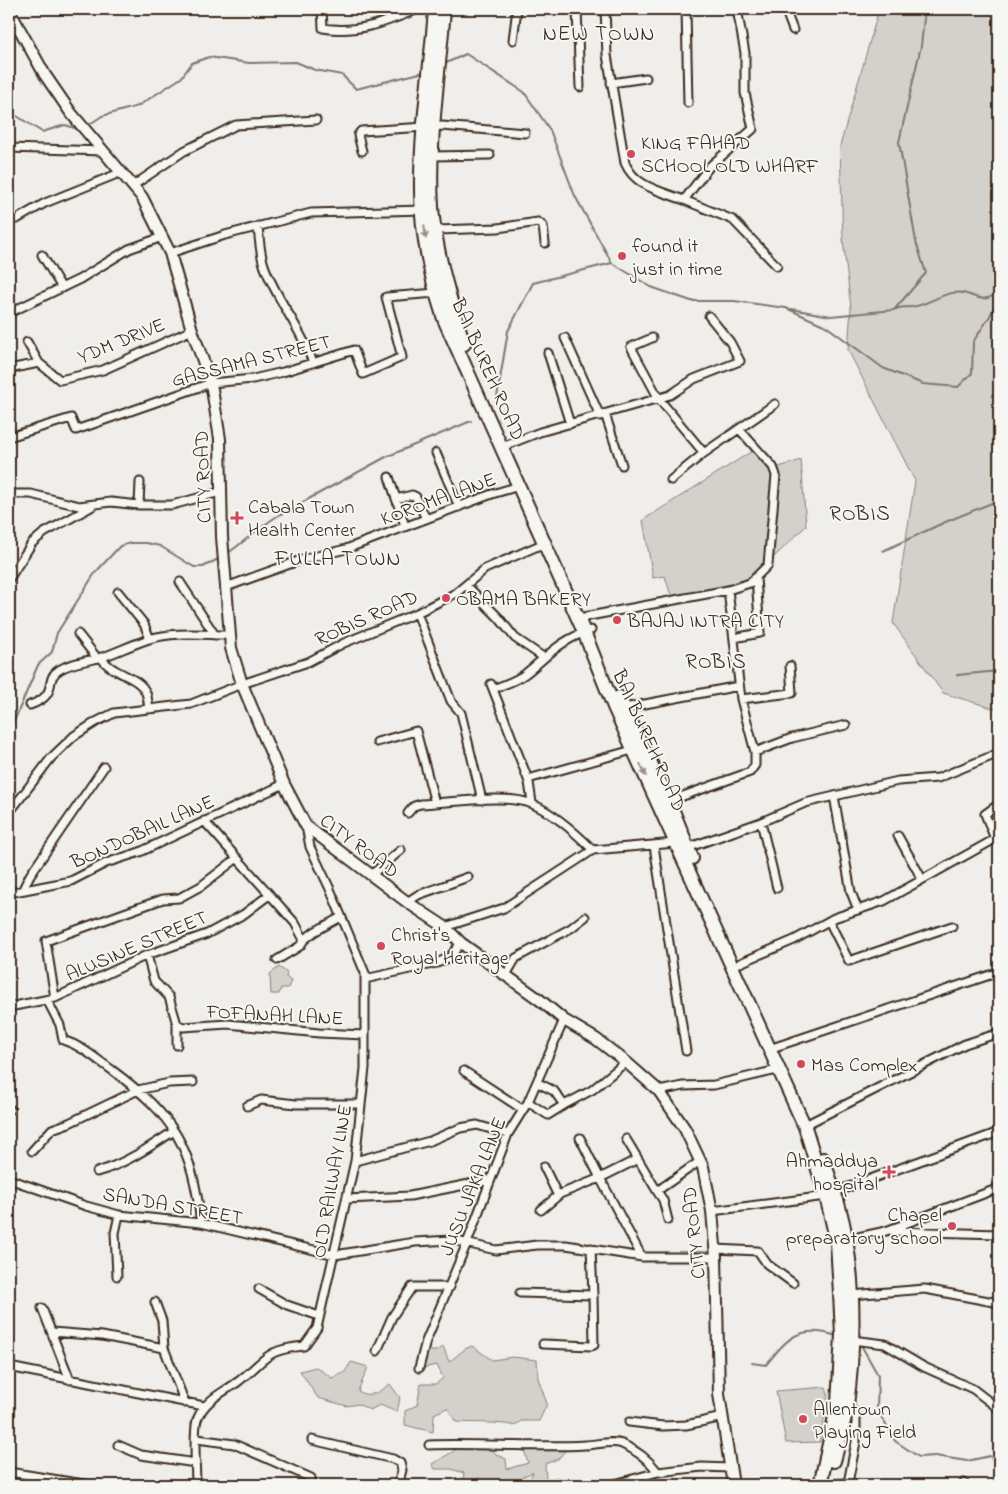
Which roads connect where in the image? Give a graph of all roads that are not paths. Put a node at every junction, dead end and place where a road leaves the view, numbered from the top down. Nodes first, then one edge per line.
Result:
1 (322, 9) edge
2 (418, 9) edge
3 (435, 9) edge
4 (444, 9) edge
5 (516, 9) edge
6 (577, 9) edge
7 (604, 9) edge
8 (686, 9) edge
9 (737, 9) edge
10 (786, 9) edge
11 (9, 10) edge
12 (13, 30) edge
13 (793, 30) dead end
14 (514, 40) dead end
15 (646, 78) dead end
16 (611, 83) junction
17 (580, 88) dead end
18 (688, 103) dead end
19 (316, 120) dead end
20 (429, 128) junction
21 (525, 133) dead end
22 (9, 148) edge
23 (103, 151) junction
24 (362, 151) dead end
25 (490, 155) dead end
26 (431, 156) junction
27 (122, 172) junction
28 (134, 185) junction
29 (684, 200) junction
30 (427, 210) junction
31 (17, 219) dead end
32 (258, 226) junction
33 (436, 230) junction
34 (162, 237) junction
35 (545, 243) dead end
36 (170, 253) junction
37 (42, 255) dead end
38 (777, 266) dead end
39 (62, 288) junction
40 (436, 293) junction
41 (9, 314) edge
42 (709, 316) dead end
43 (192, 330) junction
44 (566, 338) dead end
45 (652, 338) dead end
46 (27, 342) dead end
47 (548, 353) dead end
48 (313, 362) junction
49 (39, 363) junction
50 (9, 369) edge
51 (211, 383) junction
52 (659, 398) junction
53 (775, 404) dead end
54 (603, 415) junction
55 (570, 424) junction
56 (739, 430) junction
57 (9, 437) edge
58 (504, 446) junction
59 (436, 453) dead end
60 (704, 453) junction
61 (622, 465) dead end
62 (389, 477) dead end
63 (671, 480) dead end
64 (140, 482) dead end
65 (519, 486) junction
66 (220, 492) junction
67 (9, 494) edge
68 (396, 499) junction
69 (138, 505) junction
70 (93, 506) junction
71 (458, 507) junction
72 (426, 518) junction
73 (405, 526) junction
74 (547, 542) junction
75 (756, 578) junction
76 (9, 579) edge
77 (180, 582) dead end
78 (466, 585) junction
79 (226, 587) junction
80 (728, 590) junction
81 (118, 592) dead end
82 (418, 614) junction
83 (584, 616) junction
84 (587, 631) junction
85 (78, 634) dead end
86 (215, 635) junction
87 (229, 635) junction
88 (150, 638) junction
89 (734, 638) junction
90 (543, 657) junction
91 (99, 658) junction
92 (790, 666) dead end
93 (242, 684) junction
94 (739, 686) junction
95 (741, 699) junction
96 (30, 705) dead end
97 (624, 708) junction
98 (149, 709) junction
99 (846, 725) dead end
100 (377, 742) dead end
101 (638, 748) junction
102 (755, 752) junction
103 (999, 753) edge
104 (104, 767) dead end
105 (528, 779) junction
106 (284, 784) junction
107 (834, 796) junction
108 (482, 800) junction
109 (669, 802) junction
110 (532, 803) junction
111 (435, 804) junction
112 (999, 804) edge
113 (9, 813) edge
114 (408, 813) dead end
115 (204, 821) junction
116 (761, 822) junction
117 (306, 826) junction
118 (898, 836) dead end
119 (654, 846) junction
120 (682, 846) junction
121 (401, 850) dead end
122 (594, 850) junction
123 (236, 859) junction
124 (371, 875) junction
125 (468, 877) dead end
126 (922, 879) junction
127 (777, 888) dead end
128 (23, 889) junction
129 (9, 893) edge
130 (269, 895) junction
131 (407, 902) junction
132 (858, 910) junction
133 (341, 917) junction
134 (585, 917) dead end
135 (829, 921) junction
136 (952, 926) dead end
137 (445, 927) junction
138 (304, 940) junction
139 (460, 945) junction
140 (468, 953) dead end
141 (147, 955) junction
142 (278, 960) dead end
143 (740, 963) junction
144 (999, 972) edge
145 (506, 975) junction
146 (365, 979) junction
147 (51, 999) junction
148 (9, 1007) edge
149 (564, 1020) junction
150 (180, 1026) junction
151 (999, 1033) edge
152 (365, 1035) junction
153 (177, 1046) dead end
154 (775, 1047) junction
155 (686, 1051) dead end
156 (626, 1062) junction
157 (777, 1070) junction
158 (464, 1071) dead end
159 (193, 1082) dead end
160 (538, 1083) junction
161 (138, 1090) junction
162 (659, 1091) junction
163 (528, 1102) junction
164 (361, 1104) junction
165 (564, 1105) junction
166 (247, 1106) dead end
167 (522, 1109) junction
168 (809, 1123) junction
169 (174, 1131) junction
170 (999, 1132) edge
171 (508, 1134) junction
172 (580, 1138) dead end
173 (626, 1139) dead end
174 (32, 1151) dead end
175 (638, 1159) junction
176 (355, 1161) junction
177 (700, 1161) junction
178 (544, 1167) dead end
179 (97, 1172) dead end
180 (600, 1178) junction
181 (9, 1179) edge
182 (489, 1180) junction
183 (999, 1188) edge
184 (657, 1191) junction
185 (831, 1194) junction
186 (558, 1196) junction
187 (347, 1199) junction
188 (540, 1210) dead end
189 (712, 1211) junction
190 (119, 1215) junction
191 (668, 1220) dead end
192 (201, 1224) junction
193 (886, 1231) junction
194 (999, 1234) edge
195 (842, 1240) junction
196 (467, 1243) junction
197 (591, 1248) junction
198 (716, 1253) junction
199 (335, 1255) junction
200 (642, 1257) junction
201 (117, 1276) dead end
202 (792, 1282) dead end
203 (450, 1287) junction
204 (259, 1289) dead end
205 (520, 1293) dead end
206 (593, 1295) junction
207 (850, 1295) junction
208 (155, 1302) dead end
209 (999, 1303) edge
210 (42, 1308) dead end
211 (319, 1316) junction
212 (52, 1332) junction
213 (852, 1340) junction
214 (543, 1344) dead end
215 (164, 1348) junction
216 (377, 1351) dead end
217 (9, 1367) edge
218 (419, 1368) dead end
219 (70, 1380) junction
220 (185, 1403) junction
221 (204, 1406) junction
222 (847, 1406) junction
223 (999, 1409) edge
224 (723, 1417) junction
225 (629, 1422) dead end
226 (197, 1439) junction
227 (312, 1440) dead end
228 (118, 1445) dead end
229 (429, 1445) dead end
230 (196, 1463) junction
231 (730, 1468) junction
232 (9, 1472) edge
233 (658, 1472) junction
234 (311, 1478) dead end
235 (848, 1484) junction
236 (90, 1485) edge
237 (196, 1485) edge
238 (398, 1485) edge
239 (611, 1485) edge
240 (733, 1485) edge
241 (826, 1485) edge
242 (857, 1485) edge

1 - 2 street
3 - 20 highway, BAI BUREH ROAD
4 - 20 highway, BAI BUREH ROAD
5 - 14 street
6 - 17 street
7 - 16 street
8 - 18 street
9 - 29 street
10 - 13 street
11 - 12 main road
12 - 23 main road, CITY ROAD
15 - 16 street
16 - 29 street
19 - 28 street
20 - 21 street
20 - 24 street
20 - 26 highway, BAI BUREH ROAD
20 - 30 highway, BAI BUREH ROAD
22 - 23 street
23 - 27 main road, CITY ROAD
25 - 26 street
26 - 30 highway, BAI BUREH ROAD
27 - 28 main road, CITY ROAD
27 - 31 street
28 - 34 main road, CITY ROAD
29 - 38 street
30 - 32 street
30 - 33 highway, BAI BUREH ROAD
30 -> 40 highway, BAI BUREH ROAD
32 - 36 street
32 - 48 street
33 - 35 street
33 - 58 highway, BAI BUREH ROAD
34 - 36 main road, CITY ROAD
34 - 39 street
36 - 43 main road, CITY ROAD
37 - 39 street
39 - 41 street
40 - 48 street, GASSAMA STREET
40 - 58 highway, BAI BUREH ROAD
42 - 52 street
43 - 49 street, YDM DRIVE
43 - 51 main road, CITY ROAD
44 - 54 street
45 - 52 street
46 - 49 street
47 - 55 street
48 - 51 street, GASSAMA STREET
49 - 50 street
51 - 57 street, GASSAMA STREET
51 - 66 main road, CITY ROAD
52 - 54 street
52 - 60 street
53 - 56 street
54 - 55 street
54 - 61 street
55 - 58 street
56 - 60 street
56 - 75 street
58 - 65 highway, BAI BUREH ROAD
58 - 74 highway, BAI BUREH ROAD
59 - 71 street
60 - 63 street
62 - 68 street
64 - 69 street
65 - 71 street, KOROMA LANE
65 - 74 highway, BAI BUREH ROAD
66 - 69 street
66 - 79 main road, CITY ROAD
67 - 70 street
68 - 72 street
68 - 73 street
69 - 70 street
70 - 76 street
71 - 72 street, KOROMA LANE
72 - 73 street, KOROMA LANE
73 - 79 street, KOROMA LANE
74 - 78 street, ROBIS ROAD
74 - 83 highway, BAI BUREH ROAD
74 - 84 highway, BAI BUREH ROAD
75 - 80 street
75 - 89 street
77 - 86 street
78 - 82 street, ROBIS ROAD
78 - 90 street
79 - 87 main road, CITY ROAD
80 - 83 street
80 - 89 street
81 - 88 street
82 - 93 street, ROBIS ROAD
82 - 108 street
83 - 84 highway, BAI BUREH ROAD
84 - 90 street
84 - 97 highway, BAI BUREH ROAD
84 - 101 highway, BAI BUREH ROAD
85 - 91 street
86 - 87 street
86 - 88 street
87 - 93 main road, CITY ROAD
88 - 91 street
89 - 94 street
90 - 105 street
91 - 96 street
91 - 98 street
92 - 95 street
93 - 98 street, ROBIS ROAD
93 - 106 main road, CITY ROAD
94 - 95 street
94 - 97 street
95 - 102 street
97 - 101 highway, BAI BUREH ROAD
98 - 113 street, ROBIS ROAD
99 - 102 street
100 - 111 street
101 - 105 street
101 - 109 highway, BAI BUREH ROAD
101 -> 120 highway, BAI BUREH ROAD
102 - 109 street
103 - 107 street
104 - 128 street
105 - 110 street
106 - 115 street, BONDOBAIL LANE
106 - 117 main road, CITY ROAD
107 - 116 street
107 - 132 street
108 - 110 street
108 - 111 street
109 - 120 highway, BAI BUREH ROAD
110 - 122 street
111 - 114 street
112 - 126 street
115 - 123 street
115 - 128 street, BONDOBAIL LANE
116 - 120 street
116 - 127 street
117 - 124 main road, CITY ROAD
117 - 133 street, OLD RAILWAY LINE
118 - 126 street
119 - 120 street
119 - 122 street
119 - 155 street
120 - 143 highway, BAI BUREH ROAD
120 - 157 highway, BAI BUREH ROAD
121 - 124 street
122 - 137 street
123 - 130 street
123 - 147 street
124 - 131 main road, CITY ROAD
125 - 131 street
126 - 132 street
128 - 129 street, BONDOBAIL LANE
130 - 138 street
130 - 141 street, ALUSINE STREET
131 - 137 main road, CITY ROAD
132 - 135 street
133 - 138 street
133 - 146 street, OLD RAILWAY LINE
134 - 145 street
135 - 136 street
135 - 143 street
137 - 139 main road, CITY ROAD
138 - 142 street
139 - 140 street
139 - 145 main road, CITY ROAD
139 - 146 street
141 - 147 street, ALUSINE STREET
141 - 150 street
143 - 154 highway, BAI BUREH ROAD
144 - 154 street
145 - 149 main road, CITY ROAD
146 - 152 street, OLD RAILWAY LINE
147 - 148 street, ALUSINE STREET
147 - 161 street
149 - 156 main road, CITY ROAD
149 - 160 street, JUSU JAKA LANE
150 - 152 street, FOFANAH LANE
150 - 153 street
151 - 168 street
152 - 164 street, OLD RAILWAY LINE
154 - 168 highway, BAI BUREH ROAD
156 - 162 main road, CITY ROAD
156 - 165 street
157 - 162 street
157 - 185 highway, BAI BUREH ROAD
158 - 167 street
159 - 161 street
160 - 163 street, JUSU JAKA LANE
160 - 165 street
161 - 169 street
161 - 174 street
162 - 177 main road, CITY ROAD
163 - 165 street
163 - 167 street, JUSU JAKA LANE
164 - 166 street
164 - 176 street, OLD RAILWAY LINE
167 - 171 street, JUSU JAKA LANE
168 - 185 highway, BAI BUREH ROAD
169 - 179 street
169 - 192 street
170 - 185 street
171 - 176 street
171 - 182 street, JUSU JAKA LANE
172 - 180 street
173 - 175 street
175 - 180 street
175 - 184 street
176 - 187 street, OLD RAILWAY LINE
177 - 184 street
177 - 189 main road, CITY ROAD
178 - 186 street
180 - 186 street
180 - 200 street
181 - 190 street, SANDA STREET
182 - 187 street
182 - 196 street, JUSU JAKA LANE
183 - 193 street
184 - 191 street
185 - 189 street
185 - 195 highway, BAI BUREH ROAD
186 - 188 street
187 - 199 street, OLD RAILWAY LINE
189 - 198 main road, CITY ROAD
190 - 192 street, SANDA STREET
190 - 201 street
192 - 199 street, SANDA STREET
193 - 194 street
193 - 195 street
195 - 207 highway, BAI BUREH ROAD
195 - 241 highway, BAI BUREH ROAD
196 - 197 street
196 - 199 street
196 - 203 street, JUSU JAKA LANE
197 - 200 street
197 - 206 street
198 - 200 street
198 - 202 street
198 - 224 main road, CITY ROAD
199 - 211 street, OLD RAILWAY LINE
203 - 216 street
203 - 218 street, JUSU JAKA LANE
204 - 211 street
205 - 206 street
206 - 214 street
207 - 209 street
207 - 213 highway, BAI BUREH ROAD
208 - 215 street
210 - 212 street
211 - 221 street, OLD RAILWAY LINE
212 - 215 street
212 - 219 street
213 - 222 highway, BAI BUREH ROAD
213 - 223 street
215 - 220 street
217 - 219 street
219 - 220 street
220 - 221 street
221 - 226 street
222 - 235 street
222 - 241 highway, BAI BUREH ROAD
224 - 225 street
224 - 231 main road, CITY ROAD
226 - 230 street
226 - 234 street
227 - 238 street
228 - 230 street
229 - 233 street
230 - 237 street
231 - 233 street
231 - 240 main road, CITY ROAD
232 - 236 street
233 - 239 street
235 - 241 street
235 - 242 street

